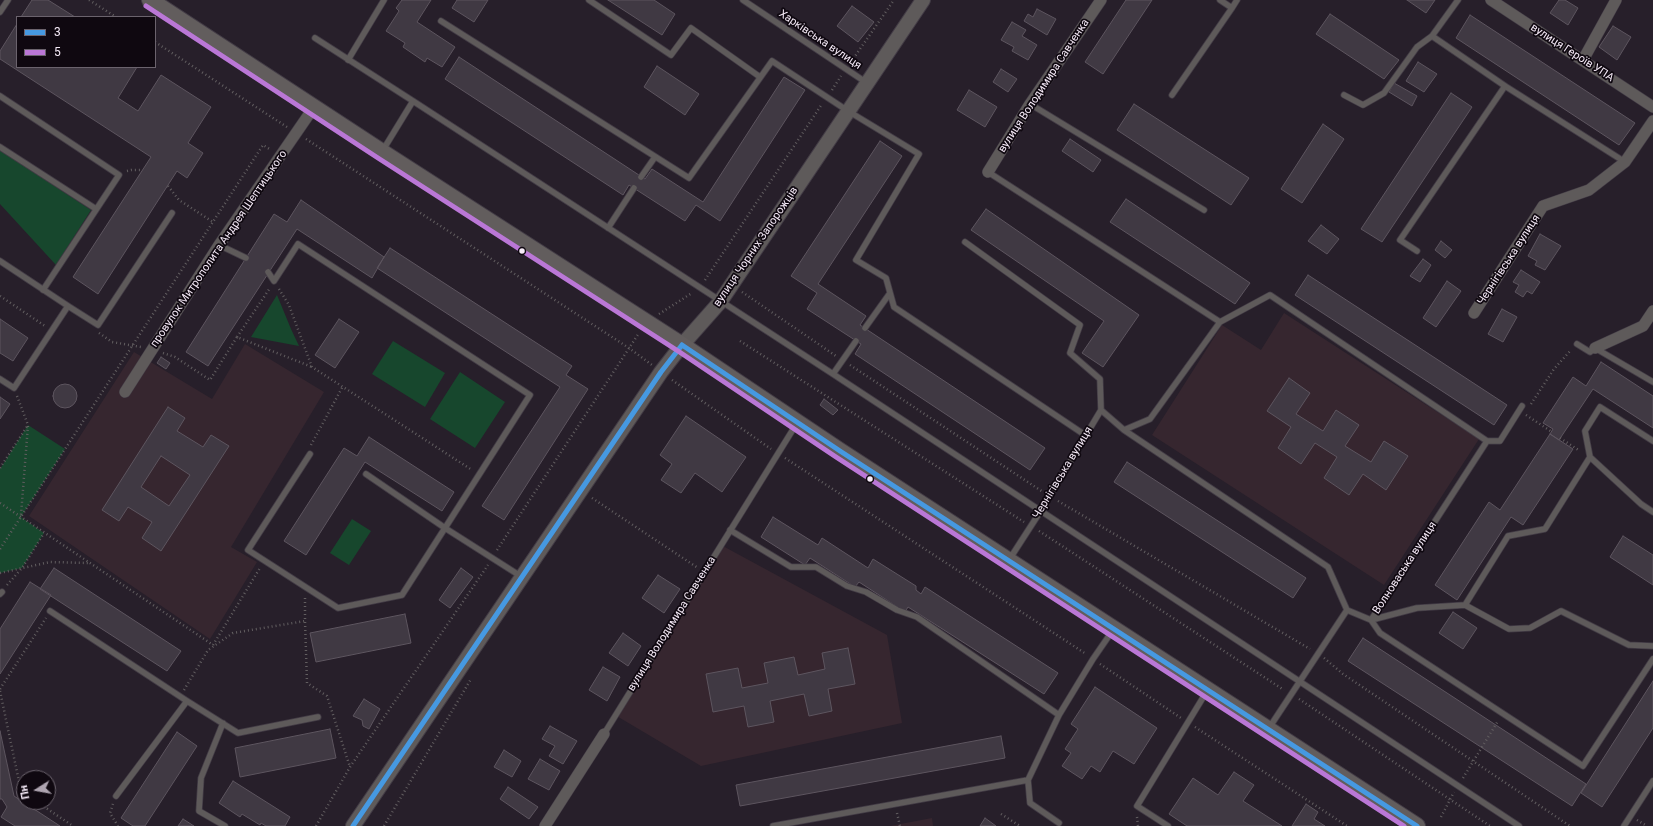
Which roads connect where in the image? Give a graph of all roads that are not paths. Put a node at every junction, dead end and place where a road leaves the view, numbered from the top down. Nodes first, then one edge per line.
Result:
1 (8, 0) edge
2 (150, 0) edge
3 (384, 0) edge
4 (589, 0) edge
5 (743, 0) edge
6 (923, 0) edge
7 (1101, 0) edge
8 (1220, 0) edge
9 (1237, 0) edge
10 (1458, 0) edge
11 (1491, 0) edge
12 (1616, 0) edge
13 (1232, 8) junction
14 (0, 12) edge
15 (441, 21) dead end
16 (1432, 36) junction
17 (315, 38) dead end
18 (348, 60) junction
19 (1583, 60) junction
20 (760, 76) junction
21 (867, 83) junction
22 (1505, 86) junction
23 (0, 96) edge
24 (1172, 96) dead end
25 (1344, 96) dead end
26 (414, 101) junction
27 (1030, 104) junction
28 (314, 107) junction
29 (1653, 107) edge
30 (848, 111) junction
31 (1653, 121) edge
32 (0, 147) edge
33 (382, 152) junction
34 (655, 157) junction
35 (1625, 162) junction
36 (988, 172) joint
37 (641, 177) dead end
38 (634, 188) dead end
39 (96, 209) junction
40 (1204, 210) dead end
41 (172, 213) dead end
42 (608, 228) junction
43 (965, 242) dead end
44 (219, 245) junction
45 (1417, 251) dead end
46 (246, 258) dead end
47 (0, 261) edge
48 (268, 272) dead end
49 (43, 290) junction
50 (890, 293) junction
51 (720, 302) junction
52 (68, 306) junction
53 (1653, 311) edge
54 (1474, 313) dead end
55 (1220, 322) junction
56 (865, 328) dead end
57 (856, 341) dead end
58 (1577, 344) road end
59 (682, 345) junction
60 (1595, 348) junction
61 (833, 374) junction
62 (0, 379) edge
63 (1653, 382) edge
64 (125, 392) dead end
65 (1520, 408) road end
66 (1101, 410) junction
67 (797, 422) junction
68 (1124, 430) junction
69 (1085, 435) junction
70 (1487, 441) junction
71 (1653, 441) edge
72 (310, 454) road end
73 (1590, 457) junction
74 (366, 474) dead end
75 (1040, 512) junction
76 (1653, 512) edge
77 (444, 528) junction
78 (730, 530) junction
79 (1009, 561) junction
80 (522, 578) junction
81 (1465, 605) junction
82 (1347, 610) junction
83 (50, 611) road end
84 (1371, 620) junction
85 (1114, 628) junction
86 (1653, 646) edge
87 (1653, 659) edge
88 (1299, 681) junction
89 (1208, 689) junction
90 (187, 701) junction
91 (1059, 715) junction
92 (318, 717) dead end
93 (223, 723) junction
94 (1269, 728) junction
95 (604, 734) joint
96 (1028, 780) junction
97 (1653, 781) edge
98 (116, 796) road end
99 (1059, 823) dead end
100 (224, 826) edge
101 (353, 826) edge
102 (545, 826) edge
103 (773, 826) edge
104 (1168, 826) edge
105 (1417, 826) edge
106 (1519, 826) edge
107 (1624, 826) edge

1 - 14 lane
2 - 28 main road
3 - 18 lane
4 - 20 lane
5 - 21 lane, Харківська вулиця
6 - 21 street, вулиця Чорних Запорожців
7 - 27 street, вулиця Володимира Савченка
8 - 13 lane
9 - 13 lane
10 - 16 lane
11 - 19 street, вулиця Героїв УПА
12 - 19 street
13 - 24 lane
15 - 34 lane
16 - 22 lane
16 - 25 lane
17 - 18 lane
18 - 26 lane
19 - 29 street, вулиця Героїв УПА
20 - 30 lane
20 - 34 lane
21 - 30 street, вулиця Чорних Запорожців
22 - 35 lane
22 - 45 lane
23 - 39 lane
26 - 33 lane
26 - 42 lane
27 - 36 street, вулиця Володимира Савченка
27 - 40 lane
28 - 33 main road
28 - 44 street, провулок Митрополита Андрея Шептицького
30 - 50 lane
30 - 51 street, вулиця Чорних Запорожців
31 - 35 street, Чернігівська вулиця
32 - 39 lane
33 - 59 main road
34 - 37 lane
35 - 54 street, Чернігівська вулиця
36 - 55 lane
38 - 42 lane
39 - 49 lane
41 - 52 lane
42 - 51 lane
43 - 66 lane
44 - 46 lane
44 - 64 street, провулок Митрополита Андрея Шептицького
47 - 49 lane
48 - 77 lane
49 - 52 lane
50 - 56 lane
50 - 69 lane
51 - 59 street, вулиця Чорних Запорожців
51 - 61 lane
52 - 62 lane
53 - 60 street
55 - 68 lane
55 - 70 lane
57 - 61 lane
58 - 60 lane
59 - 67 main road
59 - 80 street, вулиця Чорних Запорожців
60 - 63 lane
61 - 75 lane
65 - 70 lane
66 - 68 lane
66 - 69 lane, Чернігівська вулиця
67 - 78 lane, вулиця Володимира Савченка
67 - 79 main road
68 - 82 lane
69 - 75 lane, Чернігівська вулиця
70 - 84 lane, Волноваська вулиця
71 - 73 lane
72 - 77 lane
73 - 76 lane
73 - 81 lane
74 - 77 lane
75 - 79 lane, Чернігівська вулиця
75 - 88 lane
77 - 80 lane
78 - 91 lane
78 - 95 lane, вулиця Володимира Савченка
79 - 85 main road
80 - 101 street, вулиця Чорних Запорожців
81 - 84 lane
81 - 86 lane
82 - 84 lane, Волноваська вулиця
82 - 88 lane
83 - 90 lane
84 - 87 lane
85 - 89 main road
85 - 91 lane
88 - 94 lane
88 - 106 lane
89 - 94 main road
89 - 104 lane
90 - 93 lane
90 - 98 lane
91 - 96 lane
92 - 93 lane
93 - 100 lane
94 - 105 main road
95 - 102 street, вулиця Володимира Савченка
96 - 99 lane
96 - 103 lane
97 - 107 lane

